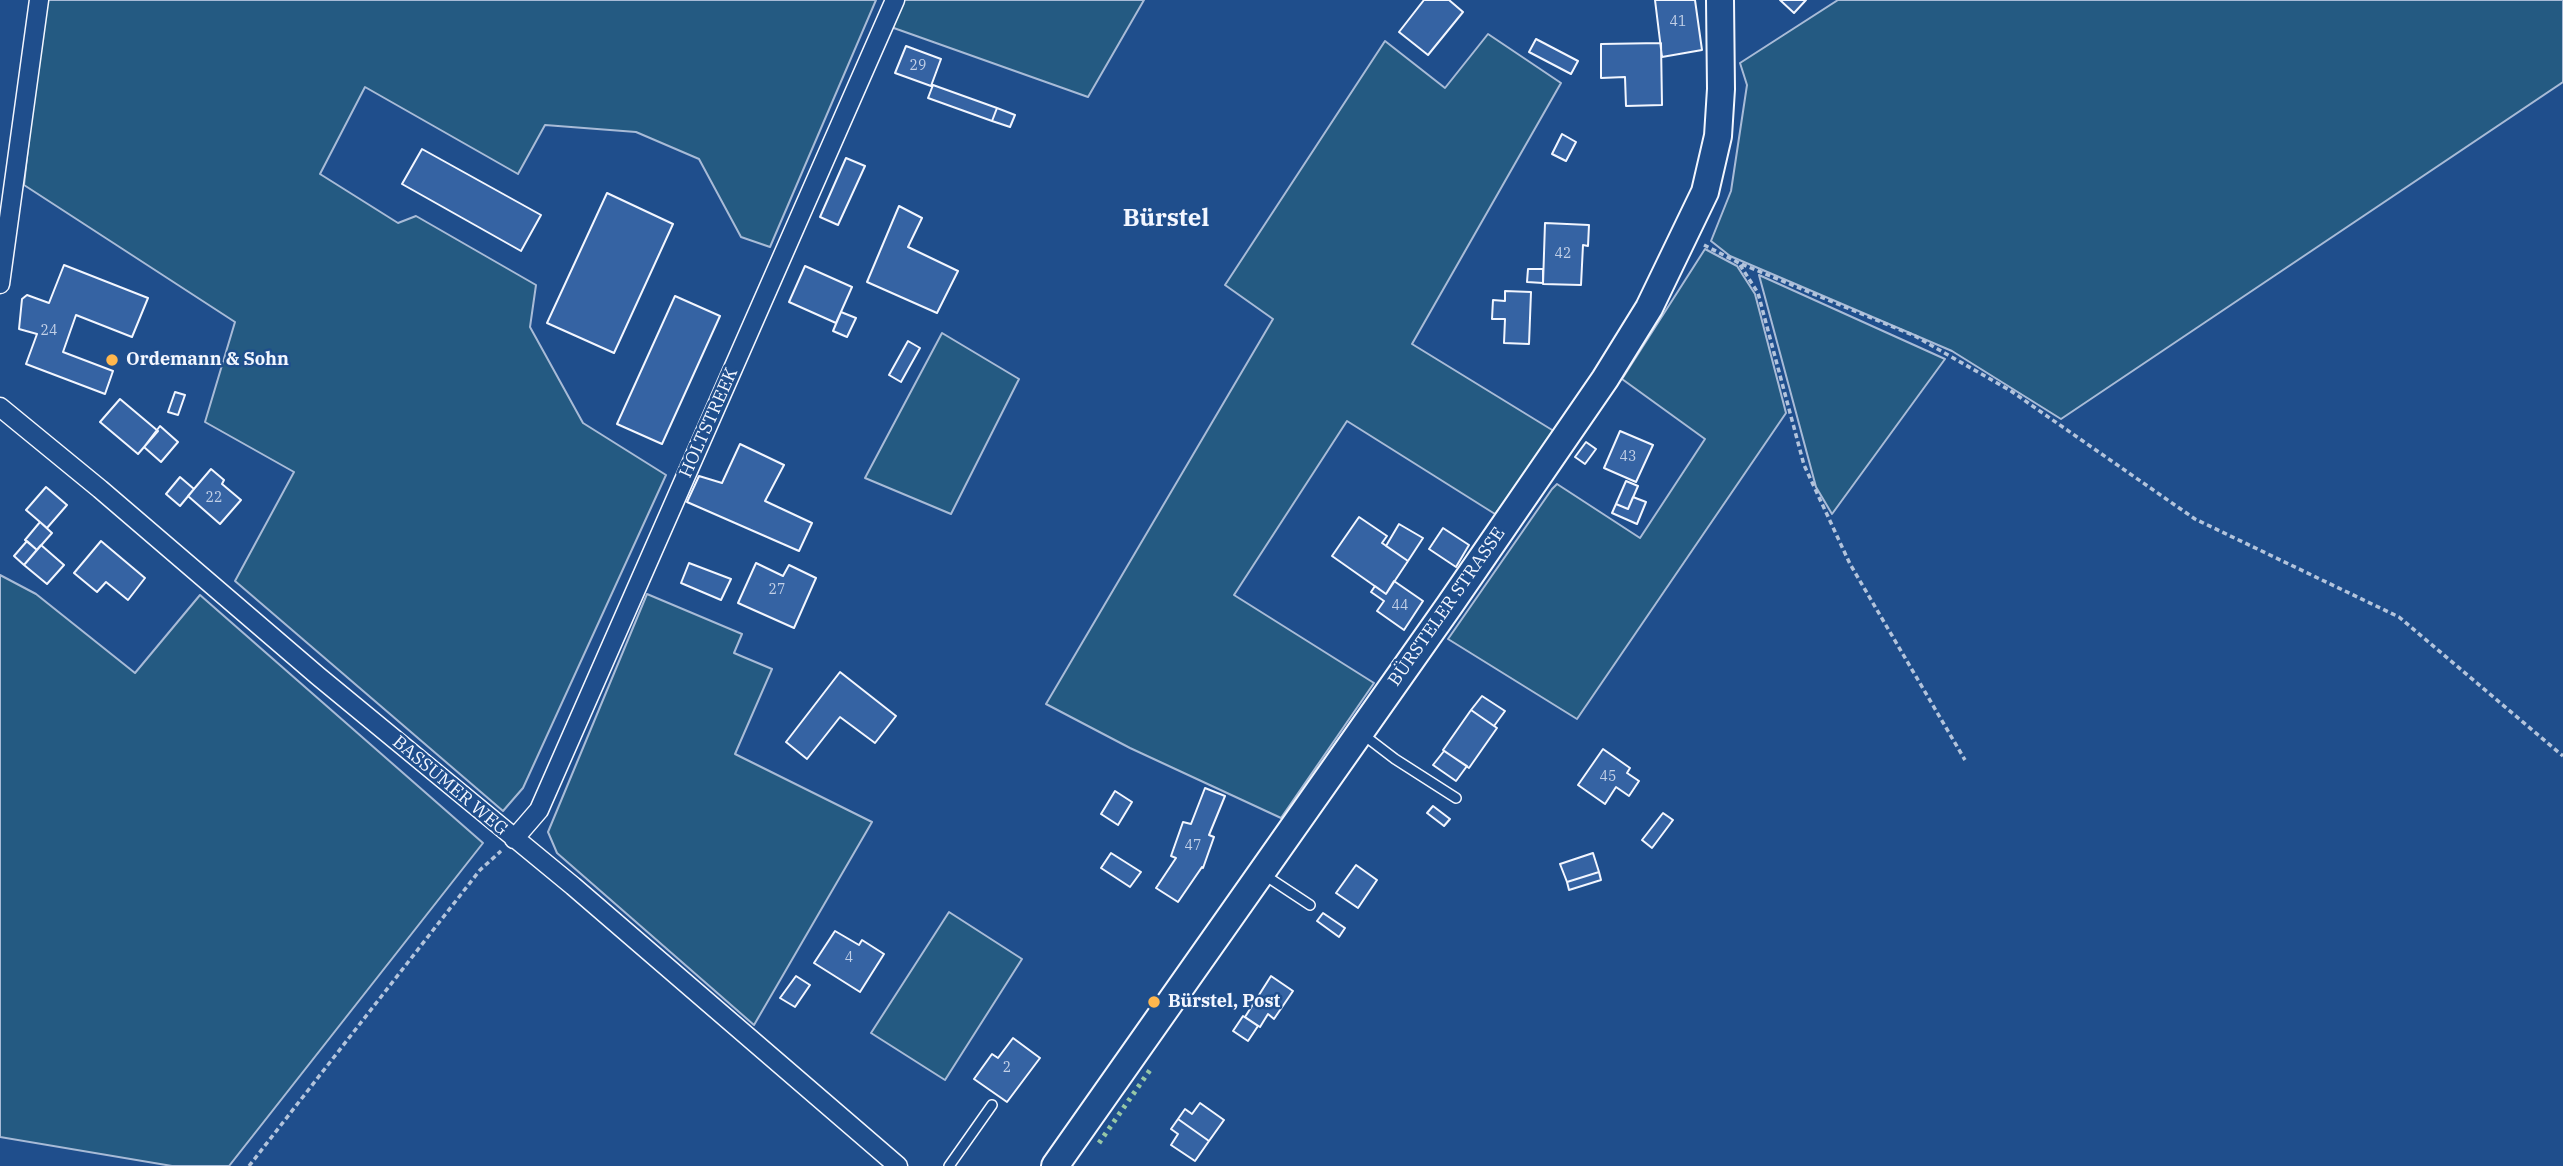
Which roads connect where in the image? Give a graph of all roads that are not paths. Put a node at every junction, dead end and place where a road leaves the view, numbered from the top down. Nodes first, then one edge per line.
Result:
1 (39, 0) edge
2 (895, 0) edge
3 (1720, 0) edge
4 (0, 284) edge
5 (0, 407) edge
6 (1360, 732) junction
7 (1456, 799) dead end
8 (514, 839) junction
9 (1262, 873) junction
10 (1310, 905) dead end
11 (992, 1105) dead end
12 (898, 1166) edge
13 (948, 1166) edge
14 (1055, 1166) edge

1 - 4 street
2 - 8 street, HOLTSTREEK
3 - 6 street, BÜRSTELER STRASSE
5 - 8 street, BASSUMER WEG
6 - 7 lane
6 - 9 street, BÜRSTELER STRASSE
8 - 12 street, BASSUMER WEG
9 - 10 lane
9 - 14 street, BÜRSTELER STRASSE
11 - 13 lane

